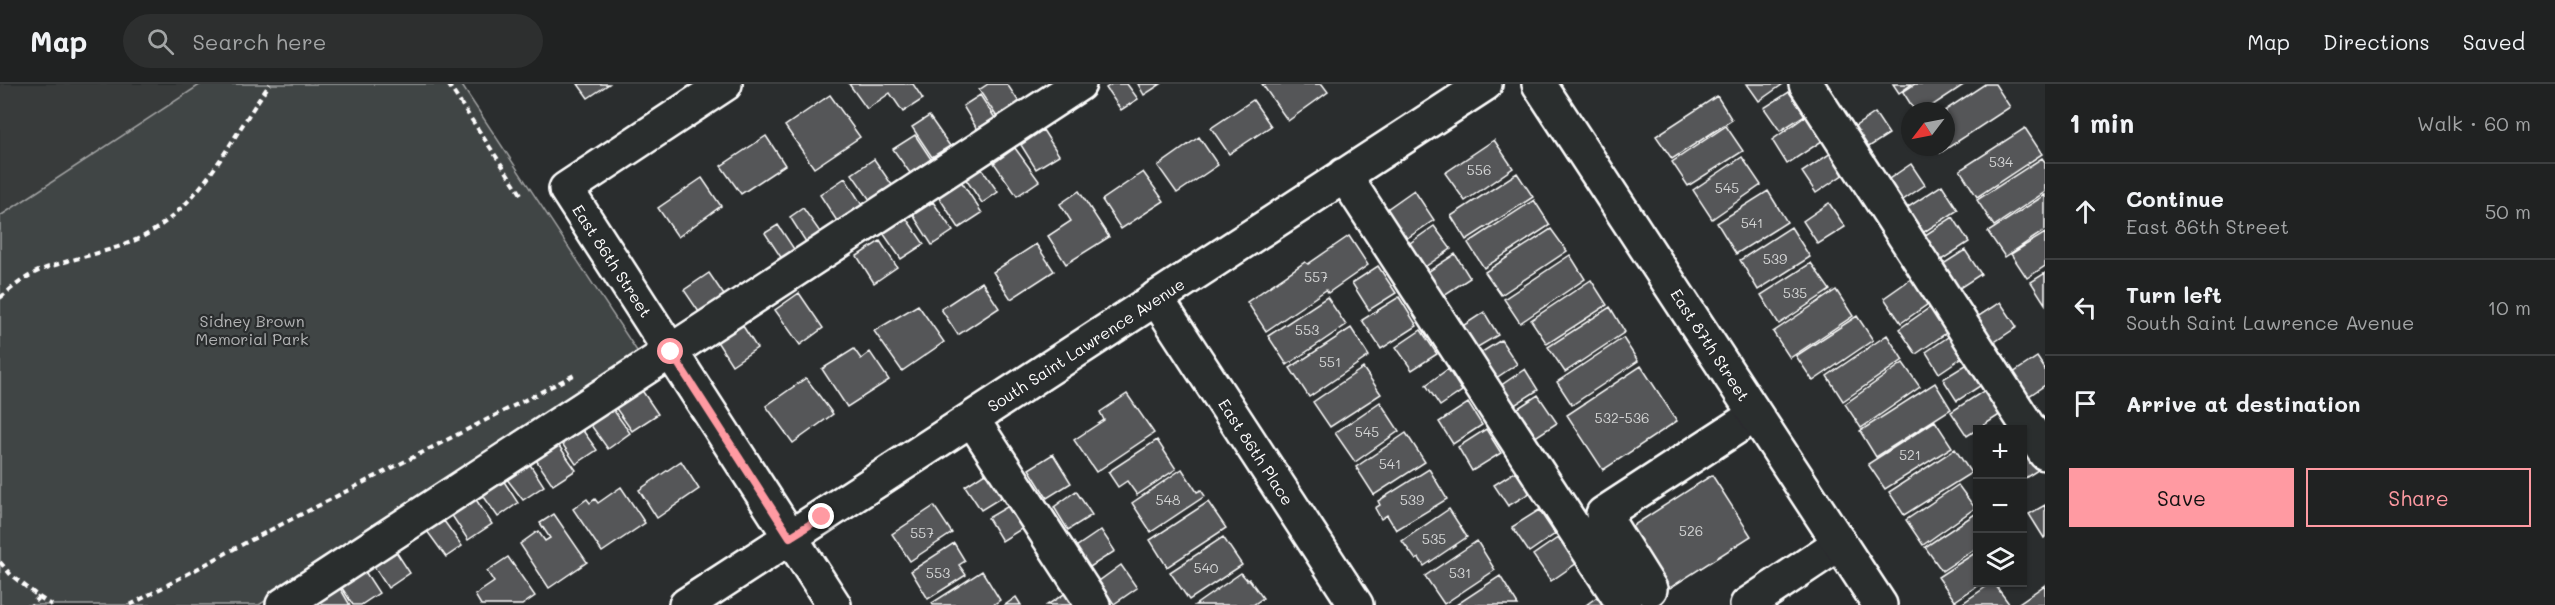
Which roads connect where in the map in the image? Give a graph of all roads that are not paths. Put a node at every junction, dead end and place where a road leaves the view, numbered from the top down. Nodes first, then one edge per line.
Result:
1 (725, 84) edge
2 (1079, 84) edge
3 (1485, 84) edge
4 (1539, 84) edge
5 (1806, 84) edge
6 (1344, 175) junction
7 (1156, 298) junction
8 (671, 352) junction
9 (1755, 414) junction
10 (972, 419) junction
11 (2045, 453) edge
12 (790, 537) junction
13 (1840, 543) junction
14 (1637, 597) edge
15 (283, 605) edge
16 (686, 605) edge
17 (834, 605) edge
18 (1093, 605) edge
19 (1356, 605) edge
20 (1747, 605) edge
21 (1880, 605) edge

1 - 8 street, East 86th Street
2 - 8 street
3 - 6 street, South Saint Lawrence Avenue
4 - 9 street, East 87th Street
5 - 11 street
6 - 7 street, South Saint Lawrence Avenue
6 - 14 street
7 - 10 street, South Saint Lawrence Avenue
7 - 19 street, East 86th Place
8 - 12 street, East 86th Street
8 - 15 street
9 - 13 street, East 87th Street
9 - 14 street
10 - 12 street, South Saint Lawrence Avenue
10 - 18 street
12 - 16 street, South Saint Lawrence Avenue
12 - 17 street, East 86th Street
13 - 20 street
13 - 21 street, East 87th Street

